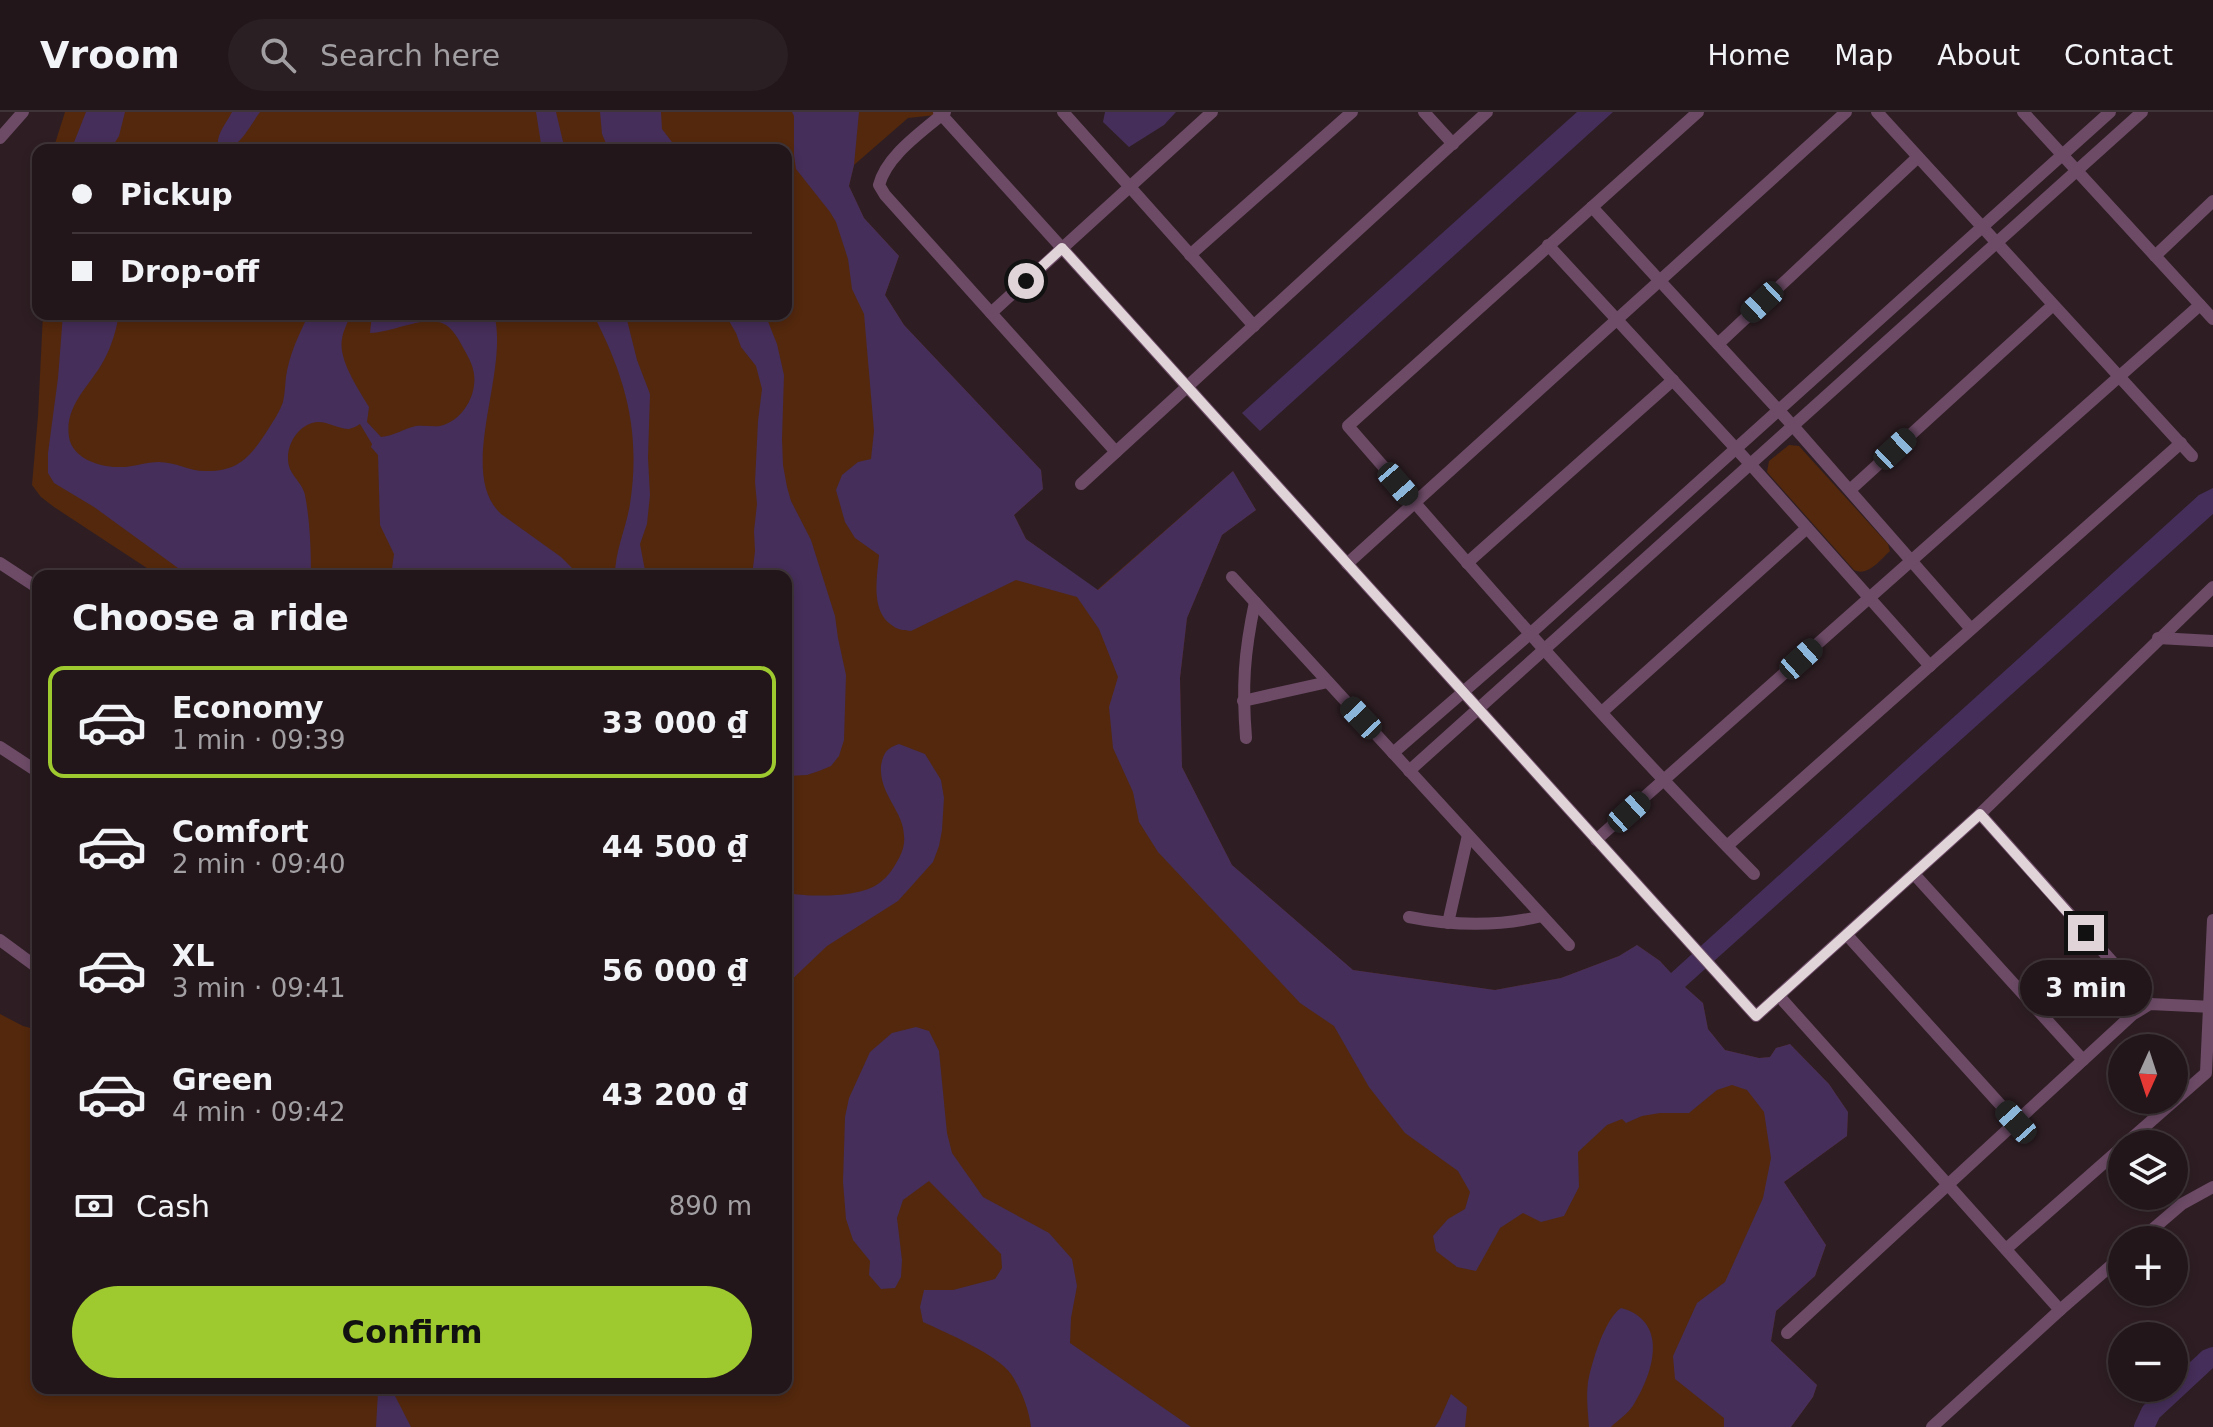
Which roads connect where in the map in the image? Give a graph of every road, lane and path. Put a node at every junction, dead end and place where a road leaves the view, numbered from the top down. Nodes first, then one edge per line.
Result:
1 (23, 112) edge
2 (1063, 112) edge
3 (1212, 112) edge
4 (1352, 112) edge
5 (1424, 112) edge
6 (1487, 112) edge
7 (1698, 112) edge
8 (1846, 112) edge
9 (1877, 112) edge
10 (2023, 112) edge
11 (2110, 112) edge
12 (2142, 112) edge
13 (942, 113) edge
14 (0, 138) edge
15 (1453, 144) junction
16 (2064, 156) junction
17 (1918, 157) junction
18 (2077, 171) junction
19 (1129, 187) junction
20 (2213, 201) edge
21 (1592, 207) junction
22 (1982, 229) junction
23 (1997, 244) junction
24 (1548, 245) junction
25 (1062, 248) junction
26 (1190, 255) junction
27 (2155, 256) junction
28 (1660, 281) junction
29 (2053, 305) junction
30 (2200, 305) junction
31 (991, 313) junction
32 (1617, 319) junction
33 (2213, 319) edge
34 (1254, 326) junction
35 (1718, 344) junction
36 (2119, 377) junction
37 (1673, 380) junction
38 (1187, 387) junction
39 (1779, 410) junction
40 (1794, 427) junction
41 (2181, 443) junction
42 (1736, 449) junction
43 (1116, 452) junction
44 (2192, 456) dead end
45 (1751, 465) junction
46 (1081, 484) dead end
47 (1850, 490) junction
48 (1415, 503) junction
49 (1807, 528) junction
50 (1912, 561) junction
51 (0, 563) edge
52 (1467, 563) junction
53 (1347, 564) junction
54 (1232, 577) dead end
55 (32, 584) edge
56 (2213, 587) edge
57 (1870, 598) junction
58 (1255, 602) junction
59 (1971, 629) junction
60 (1531, 633) junction
61 (2158, 638) junction
62 (2213, 641) edge
63 (1546, 650) junction
64 (1930, 666) junction
65 (1328, 682) junction
66 (1463, 692) junction
67 (1243, 701) junction
68 (1479, 710) junction
69 (1602, 712) junction
70 (1246, 738) dead end
71 (0, 747) edge
72 (1393, 753) junction
73 (32, 768) edge
74 (1409, 771) junction
75 (1663, 781) junction
76 (1980, 814) junction
77 (1468, 835) junction
78 (1596, 840) junction
79 (1727, 846) junction
80 (1754, 874) dead end
81 (1914, 874) junction
82 (1542, 916) junction
83 (1409, 917) dead end
84 (2213, 920) edge
85 (1448, 923) junction
86 (1847, 935) junction
87 (0, 940) edge
88 (1569, 945) dead end
89 (32, 964) edge
90 (1779, 996) junction
91 (2150, 1004) junction
92 (2211, 1007) edge
93 (2083, 1060) junction
94 (2016, 1122) junction
95 (2142, 1130) edge
96 (2108, 1160) edge
97 (1949, 1184) junction
98 (2213, 1187) edge
99 (2156, 1226) edge
100 (2006, 1249) junction
101 (2108, 1268) edge
102 (2060, 1310) junction
103 (1787, 1333) dead end
104 (1932, 1427) edge

1 - 14 street
2 - 19 street
3 - 19 street
4 - 26 street
5 - 15 street
6 - 15 street
7 - 21 street
8 - 28 street
9 - 17 street
10 - 16 street
11 - 16 street
12 - 18 street
13 - 25 street
13 - 31 street
15 - 34 street
16 - 18 street
16 - 22 street
17 - 22 street
17 - 35 street
18 - 23 street
18 - 27 street
19 - 25 street
19 - 26 street
20 - 27 street
21 - 24 street
21 - 28 street
22 - 23 street
22 - 39 street
23 - 29 street
23 - 40 street
24 - 32 street
24 - 48 street
25 - 31 street
25 - 38 street
26 - 34 street
27 - 30 street
28 - 32 street
28 - 35 street
29 - 36 street
29 - 47 street
30 - 33 street
30 - 36 street
31 - 43 street
32 - 37 street
32 - 48 street
34 - 38 street
35 - 39 street
36 - 41 street
36 - 50 street
37 - 42 street
37 - 52 street
38 - 43 street
38 - 53 street
39 - 40 street
39 - 42 street
40 - 45 street
40 - 47 street
41 - 44 street
41 - 59 street
42 - 45 street
42 - 60 street
43 - 46 street
45 - 49 street
45 - 63 street
47 - 50 street
48 - 52 street
48 - 53 street
49 - 57 street
49 - 69 street
50 - 57 street
50 - 59 street
51 - 55 street
52 - 60 street
53 - 66 street
54 - 58 street
56 - 61 street
57 - 64 street
57 - 75 street
58 - 65 street
58 - 67 street
59 - 64 street
60 - 63 street
60 - 66 street
61 - 62 street
61 - 76 street
63 - 68 street
63 - 69 street
64 - 79 street
65 - 67 street
65 - 72 street
66 - 68 street
66 - 72 street
67 - 70 street
68 - 74 street
68 - 78 street
69 - 75 street
71 - 73 street
72 - 74 street
74 - 77 street
75 - 78 street
75 - 79 street
76 - 81 street
76 - 91 street
77 - 82 street
77 - 85 street
78 - 90 street
79 - 80 street
81 - 86 street
81 - 93 street
82 - 85 street
82 - 88 street
83 - 85 street
84 - 92 street
86 - 90 street
86 - 94 street
87 - 89 street
90 - 97 street
91 - 92 street
91 - 93 street
92 - 95 street
93 - 94 street
94 - 97 street
96 - 100 street
97 - 100 street
97 - 103 street
98 - 99 street
100 - 102 street
101 - 102 street
102 - 104 street

